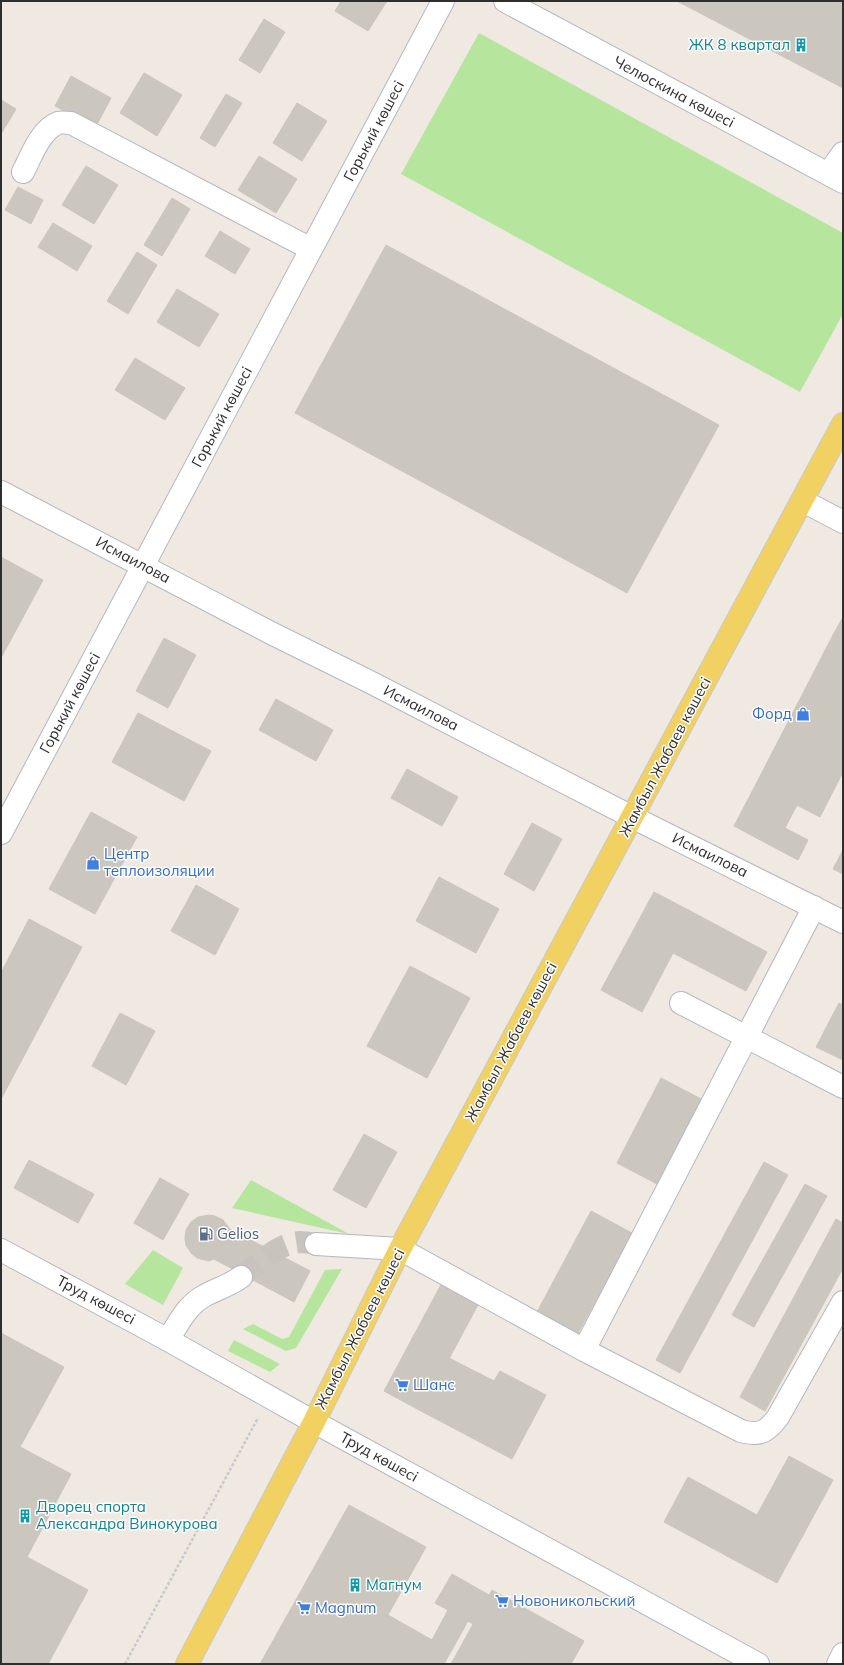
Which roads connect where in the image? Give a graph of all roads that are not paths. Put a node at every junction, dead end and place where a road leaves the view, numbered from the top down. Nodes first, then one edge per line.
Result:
1 (443, 1) edge
2 (505, 1) edge
3 (843, 153) edge
4 (23, 172) dead end
5 (835, 178) edge
6 (311, 249) junction
7 (843, 424) edge
8 (1, 492) edge
9 (803, 501) junction
10 (843, 522) edge
11 (143, 565) junction
12 (632, 817) junction
13 (1, 833) edge
14 (814, 907) junction
15 (843, 922) edge
16 (681, 1003) dead end
17 (747, 1037) junction
18 (843, 1087) edge
19 (316, 1244) tunnel mouth
20 (400, 1249) junction
21 (1, 1250) edge
22 (240, 1277) tunnel mouth
23 (843, 1302) edge
24 (168, 1340) junction
25 (584, 1350) junction
26 (314, 1422) junction
27 (843, 1654) edge
28 (187, 1664) edge
29 (758, 1664) edge
30 (838, 1664) edge

1 - 6 street, Горький көшесі
2 - 5 street, Челюскина көшесі
3 - 5 street
4 - 6 street
6 - 11 street, Горький көшесі
7 - 9 main road, Жамбыл Жабаев көшесі
8 - 11 street, Исмаилова
9 - 10 street
9 - 12 main road, Жамбыл Жабаев көшесі
11 - 12 street, Исмаилова
11 - 13 street, Горький көшесі
12 - 14 street, Исмаилова
12 - 20 main road, Жамбыл Жабаев көшесі
14 - 15 street, Исмаилова
14 - 17 street
16 - 17 street
17 - 18 street
17 - 25 street
19 - 20 street
20 - 25 street
20 - 26 main road, Жамбыл Жабаев көшесі
21 - 24 street, Труд көшесі
22 - 24 street
23 - 25 street
24 - 26 street, Труд көшесі
26 - 28 main road, Жамбыл Жабаев көшесі
26 - 29 street, Труд көшесі
27 - 30 street

